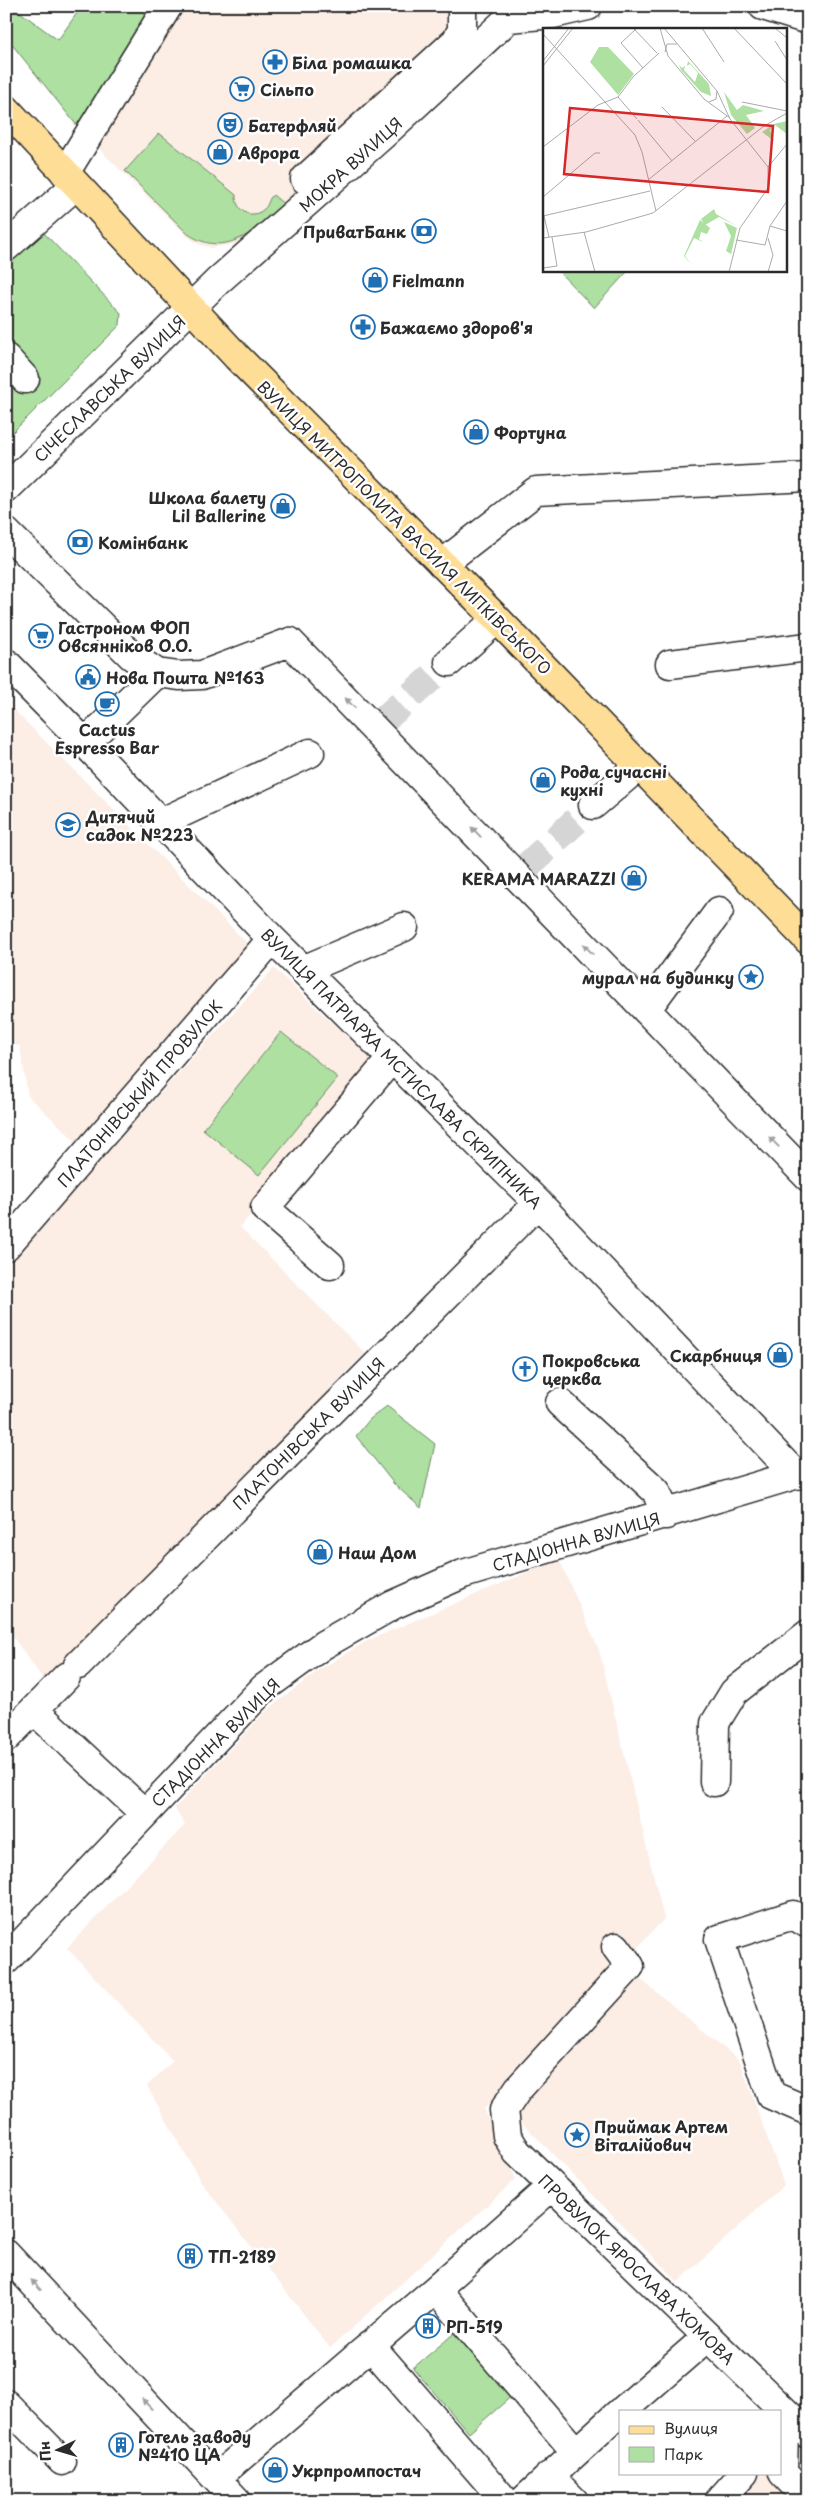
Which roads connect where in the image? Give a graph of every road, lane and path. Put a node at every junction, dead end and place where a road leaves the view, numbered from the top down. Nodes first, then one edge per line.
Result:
1 (168, 6) edge
2 (462, 6) edge
3 (588, 6) edge
4 (763, 6) edge
5 (502, 12) edge
6 (808, 20) edge
7 (6, 109) edge
8 (379, 111) junction
9 (71, 179) junction
10 (288, 196) dead end
11 (6, 247) edge
12 (190, 308) junction
13 (6, 358) edge
14 (25, 379) dead end
15 (808, 477) edge
16 (6, 489) edge
17 (6, 532) edge
18 (442, 564) junction
19 (497, 619) junction
20 (808, 647) edge
21 (449, 662) tunnel mouth
22 (670, 664) dead end
23 (9, 671) edge
24 (157, 674) junction
25 (85, 742) junction
26 (310, 753) dead end
27 (639, 766) junction
28 (593, 806) tunnel mouth
29 (160, 823) junction
30 (719, 911) dead end
31 (404, 927) dead end
32 (272, 939) junction
33 (808, 940) edge
34 (304, 970) junction
35 (646, 1010) junction
36 (392, 1058) junction
37 (808, 1177) edge
38 (538, 1203) junction
39 (6, 1246) edge
40 (330, 1265) dead end
41 (560, 1404) dead end
42 (802, 1473) edge
43 (666, 1515) junction
44 (808, 1634) edge
45 (34, 1710) junction
46 (6, 1738) edge
47 (714, 1782) dead end
48 (144, 1813) junction
49 (808, 1924) edge
50 (616, 1947) dead end
51 (6, 1960) edge
52 (808, 2111) edge
53 (552, 2186) junction
54 (6, 2254) edge
55 (436, 2289) junction
56 (707, 2337) junction
57 (370, 2346) junction
58 (6, 2404) edge
59 (622, 2410) edge
60 (774, 2410) edge
61 (619, 2413) edge
62 (782, 2419) edge
63 (791, 2429) edge
64 (575, 2451) junction
65 (62, 2461) dead end
66 (743, 2474) edge
67 (548, 2476) junction
68 (216, 2478) junction
69 (808, 2499) edge
70 (237, 2501) edge
71 (505, 2501) edge
72 (523, 2501) edge
73 (574, 2501) edge
74 (719, 2501) edge

1 - 9 street
2 - 8 street
3 - 5 street, МОКРА ВУЛИЦЯ
4 - 6 street
5 - 8 street, МОКРА ВУЛИЦЯ
7 - 9 main road, ВУЛИЦЯ МИТРОПОЛИТА ВАСИЛЯ ЛИПКІВСЬКОГО
8 - 10 street
8 - 12 street, МОКРА ВУЛИЦЯ
9 - 11 street
9 - 12 main road, ВУЛИЦЯ МИТРОПОЛИТА ВАСИЛЯ ЛИПКІВСЬКОГО
12 - 16 street, СІЧЕСЛАВСЬКА ВУЛИЦЯ
12 - 18 main road, ВУЛИЦЯ МИТРОПОЛИТА ВАСИЛЯ ЛИПКІВСЬКОГО
13 - 14 street
15 - 18 street
17 - 24 street
18 - 19 main road, ВУЛИЦЯ МИТРОПОЛИТА ВАСИЛЯ ЛИПКІВСЬКОГО
19 - 21 street
19 - 27 main road, ВУЛИЦЯ МИТРОПОЛИТА ВАСИЛЯ ЛИПКІВСЬКОГО
20 - 22 street
23 - 25 street, ВУЛИЦЯ ПАТРІАРХА МСТИСЛАВА СКРИПНИКА
24 - 25 street
35 -> 24 street
25 - 29 street, ВУЛИЦЯ ПАТРІАРХА МСТИСЛАВА СКРИПНИКА
26 - 29 street
27 - 28 street
27 - 33 main road, ВУЛИЦЯ МИТРОПОЛИТА ВАСИЛЯ ЛИПКІВСЬКОГО
29 - 32 street, ВУЛИЦЯ ПАТРІАРХА МСТИСЛАВА СКРИПНИКА
30 - 35 street
31 - 34 street
32 - 34 street, ВУЛИЦЯ ПАТРІАРХА МСТИСЛАВА СКРИПНИКА
32 - 39 street, ПЛАТОНІВСЬКИЙ ПРОВУЛОК
34 - 36 street, ВУЛИЦЯ ПАТРІАРХА МСТИСЛАВА СКРИПНИКА
37 -> 35 street
36 - 38 street, ВУЛИЦЯ ПАТРІАРХА МСТИСЛАВА СКРИПНИКА
36 - 40 street
38 - 42 street, ВУЛИЦЯ ПАТРІАРХА МСТИСЛАВА СКРИПНИКА
38 - 45 street, ПЛАТОНІВСЬКА ВУЛИЦЯ
41 - 43 street
42 - 43 street, СТАДІОННА ВУЛИЦЯ
43 - 48 street, СТАДІОННА ВУЛИЦЯ
44 - 47 street
45 - 46 street, ПЛАТОНІВСЬКА ВУЛИЦЯ
45 - 48 street
48 - 51 street, СТАДІОННА ВУЛИЦЯ
49 - 52 street
50 - 53 street, ПРОВУЛОК ЯРОСЛАВА ХОМОВА
53 - 55 street
53 - 56 street, ПРОВУЛОК ЯРОСЛАВА ХОМОВА
68 -> 54 street
55 - 57 street
55 - 64 street
56 - 59 street
56 - 60 street, ПРОВУЛОК ЯРОСЛАВА ХОМОВА
57 - 68 street
57 - 71 street
58 - 65 street
61 - 64 street
62 - 63 street, ПРОВУЛОК ЯРОСЛАВА ХОМОВА
63 - 69 street
64 - 67 street
66 - 74 street
67 - 72 street
67 - 73 street
68 - 70 street

